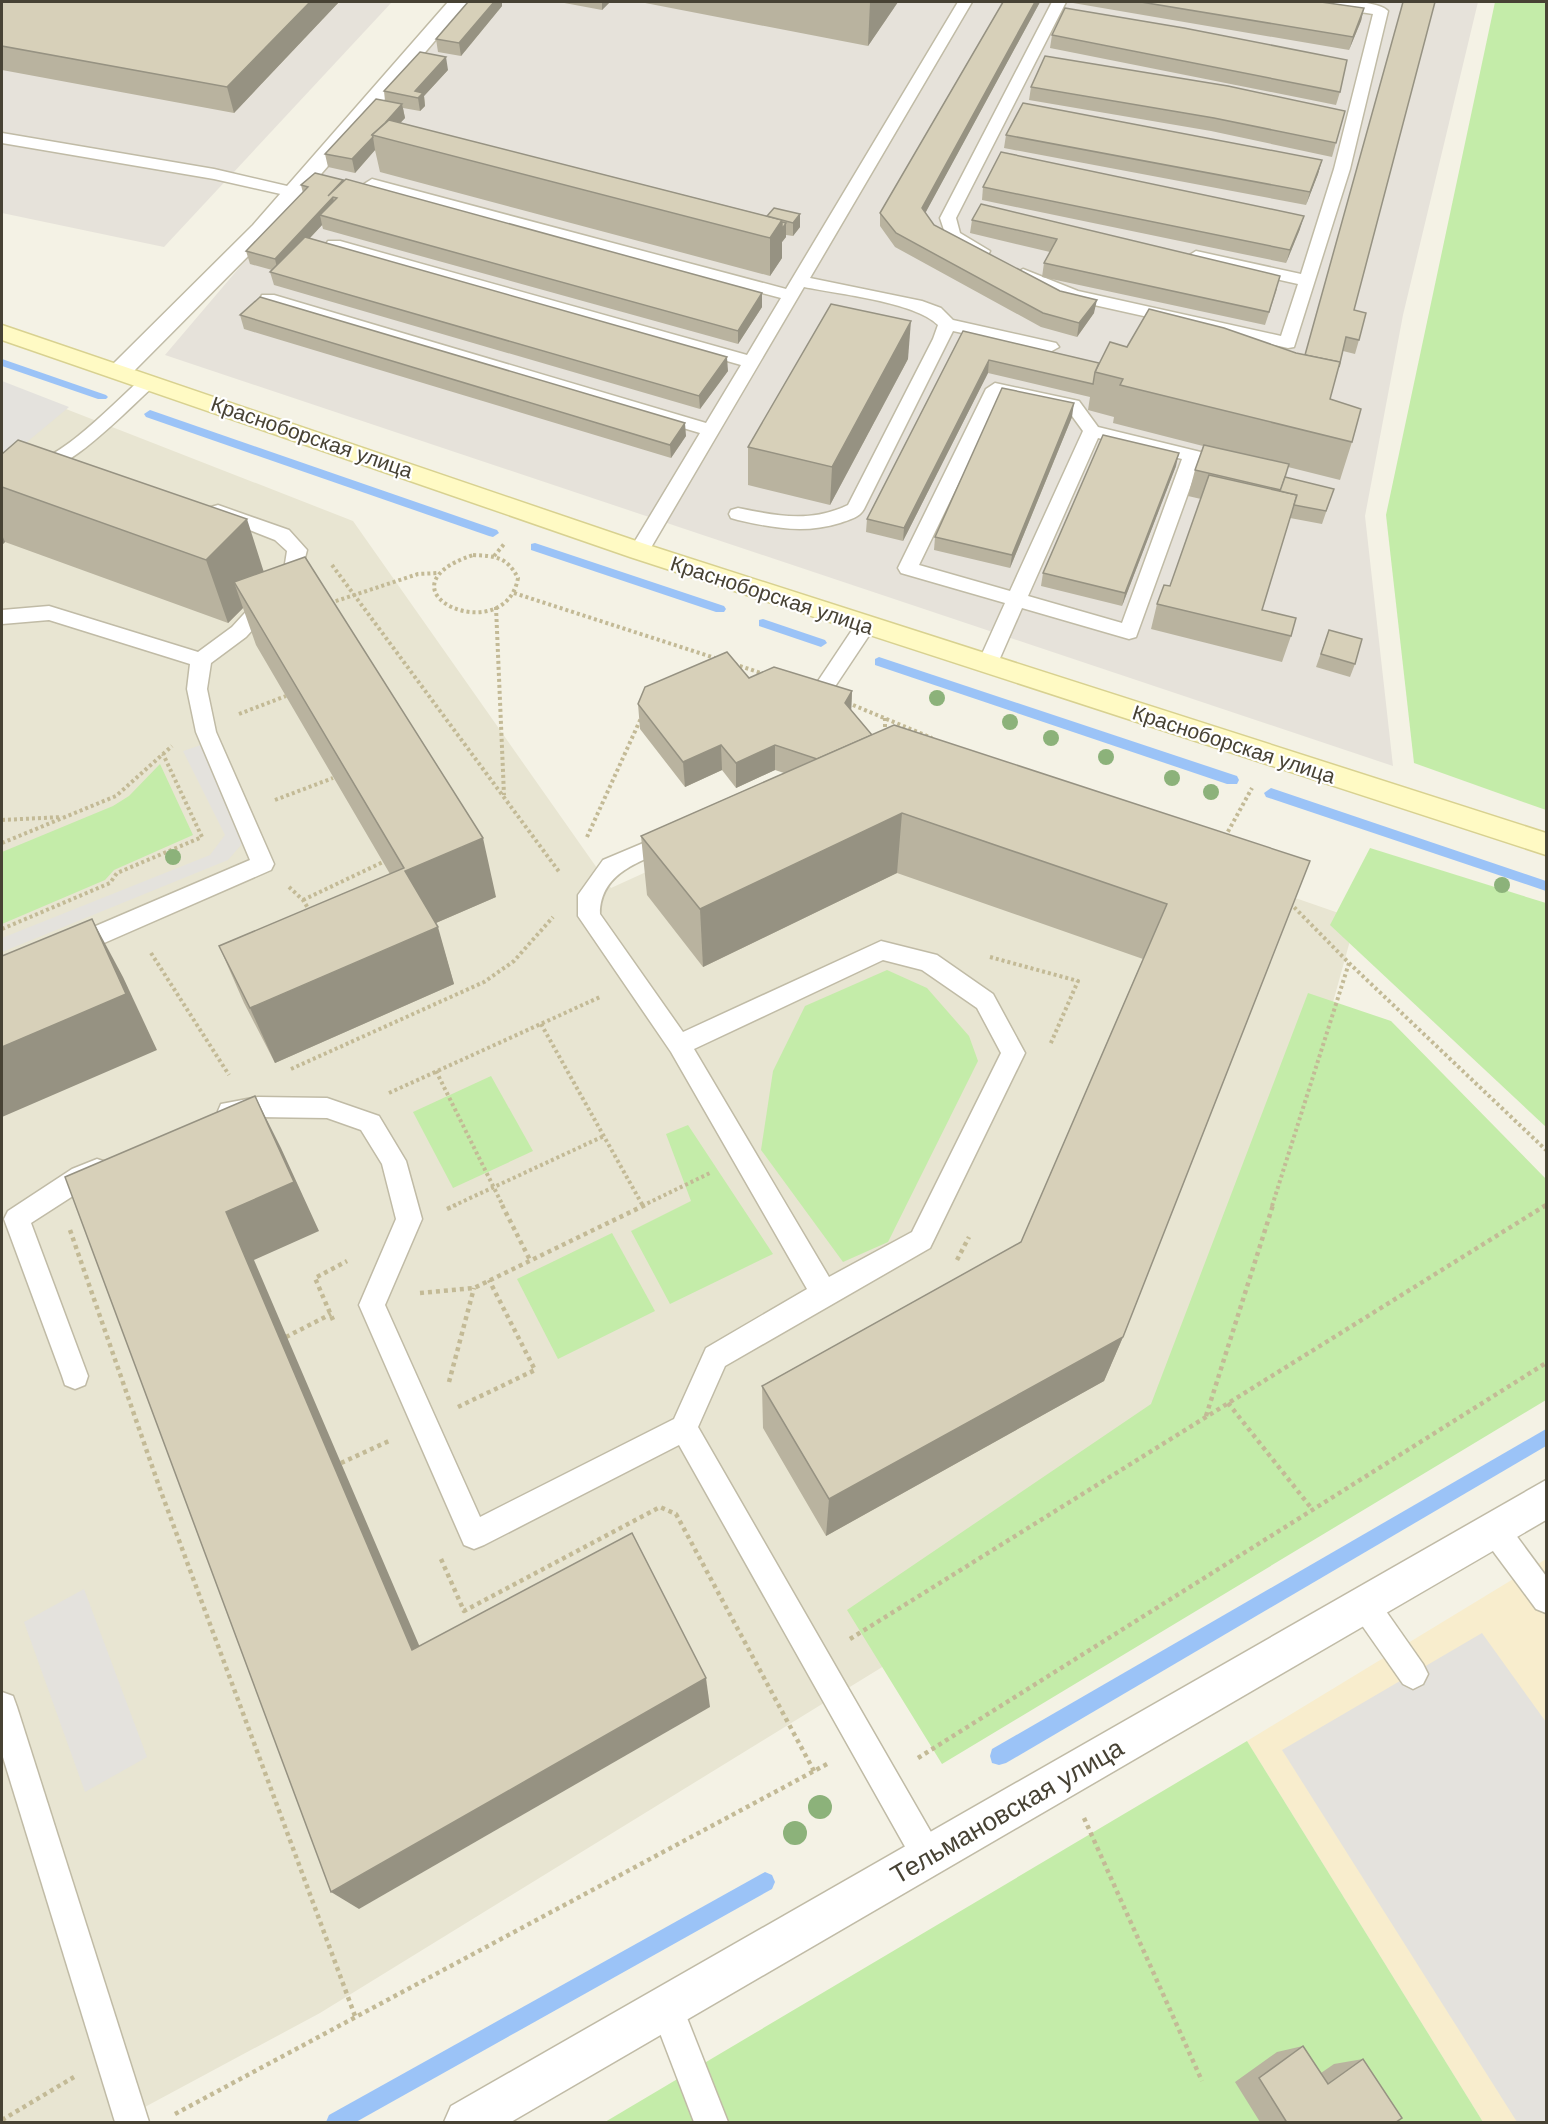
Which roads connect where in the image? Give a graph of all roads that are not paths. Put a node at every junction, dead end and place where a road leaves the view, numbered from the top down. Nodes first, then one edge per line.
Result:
1 (458, 2) edge
2 (965, 2) edge
3 (1323, 2) edge
4 (1060, 8) edge
5 (2, 138) edge
6 (372, 184) edge
7 (294, 192) junction
8 (334, 244) edge
9 (1184, 253) edge
10 (1308, 281) junction
11 (795, 288) junction
12 (268, 299) edge
13 (947, 324) junction
14 (2, 332) edge
15 (1050, 347) dead end
16 (751, 362) junction
17 (120, 371) junction
18 (149, 381) junction
19 (711, 430) junction
20 (1092, 431) junction
21 (63, 455) junction
22 (1192, 456) junction
23 (85, 463) edge
24 (1226, 464) edge
25 (2, 480) edge
26 (194, 503) edge
27 (738, 514) dead end
28 (639, 551) junction
29 (1016, 601) junction
30 (2, 617) edge
31 (865, 626) junction
32 (201, 660) junction
33 (987, 665) junction
34 (821, 692) edge
35 (696, 828) edge
36 (1546, 844) edge
37 (56, 953) edge
38 (679, 1045) junction
39 (208, 1118) edge
40 (123, 1158) edge
41 (824, 1293) junction
42 (75, 1376) dead end
43 (684, 1428) junction
44 (1546, 1499) edge
45 (1494, 1529) junction
46 (1546, 1599) edge
47 (1364, 1604) junction
48 (1413, 1674) dead end
49 (2, 1707) edge
50 (928, 1857) junction
51 (666, 2007) junction
52 (132, 2122) edge
53 (467, 2122) edge
54 (711, 2122) edge

1 - 7 street
2 - 11 lane
3 - 10 lane
4 - 10 lane
5 - 7 lane
6 - 11 lane
7 - 17 street
8 - 16 lane
9 - 10 lane
11 - 13 lane
11 - 16 lane
12 - 19 lane
13 - 15 lane
13 - 27 lane
14 - 17 street, Красноборская улица
16 - 19 lane
17 - 18 street, Красноборская улица
18 - 21 lane
18 - 28 street, Красноборская улица
19 - 28 lane
20 - 22 lane
20 - 29 lane
20 - 29 lane
21 - 23 lane
21 - 25 lane
22 - 24 lane
22 - 29 lane
26 - 32 lane
28 - 31 street, Красноборская улица
29 - 33 lane
30 - 32 lane
31 - 33 street, Красноборская улица
31 - 34 lane
32 - 37 lane
33 - 36 street, Красноборская улица
35 - 38 lane
38 - 41 lane
38 - 41 lane
39 - 43 lane
40 - 42 lane
41 - 43 lane
43 - 50 lane
44 - 45 street, Тельмановская улица
45 - 46 lane
45 - 47 street, Тельмановская улица
47 - 48 lane
47 - 50 street, Тельмановская улица
49 - 52 lane
50 - 51 street, Тельмановская улица
51 - 53 street, Тельмановская улица
51 - 54 lane

